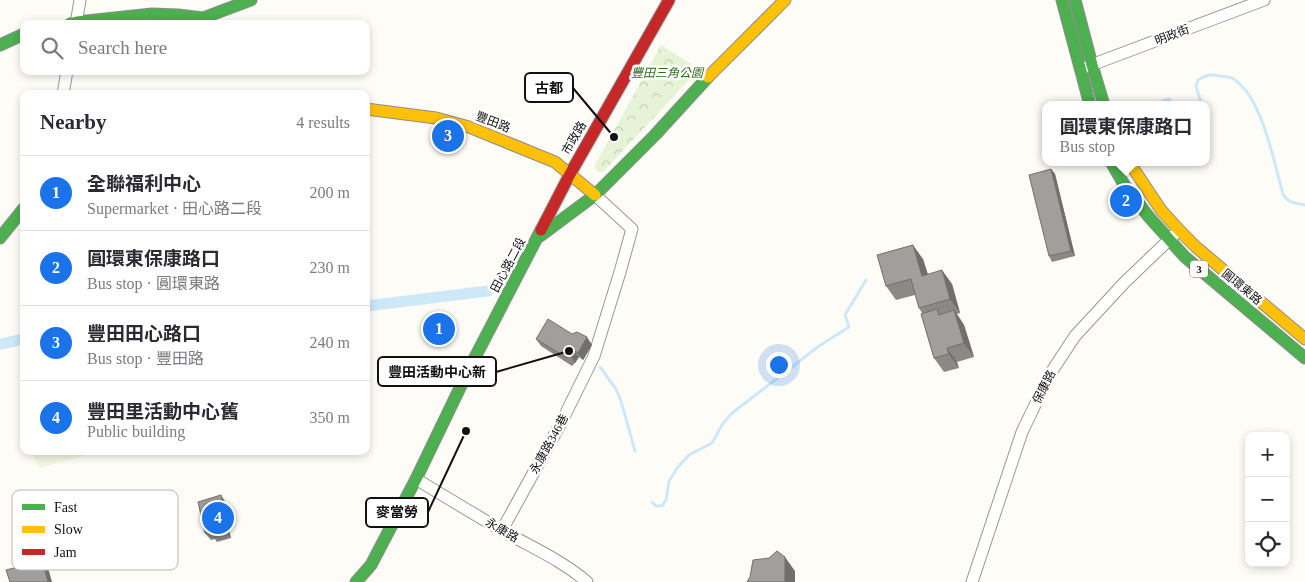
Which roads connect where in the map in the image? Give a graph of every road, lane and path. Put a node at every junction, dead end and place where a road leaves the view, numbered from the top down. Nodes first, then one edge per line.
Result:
1 (80, 0) edge
2 (251, 0) edge
3 (669, 0) edge
4 (785, 0) edge
5 (1062, 0) edge
6 (1075, 0) edge
7 (1264, 0) edge
8 (75, 20) edge
9 (100, 20) edge
10 (20, 36) edge
11 (0, 46) edge
12 (1092, 65) junction
13 (1080, 69) junction
14 (66, 75) edge
15 (64, 90) edge
16 (1089, 101) edge
17 (1103, 101) edge
18 (370, 110) edge
19 (1113, 166) edge
20 (1132, 166) edge
21 (570, 174) junction
22 (595, 195) junction
23 (20, 213) edge
24 (1178, 230) junction
25 (0, 238) edge
26 (536, 239) junction
27 (1169, 241) junction
28 (1305, 339) edge
29 (1305, 358) edge
30 (416, 479) junction
31 (502, 530) junction
32 (356, 582) edge
33 (587, 582) edge
34 (972, 582) edge

1 - 8 street
2 - 9 street
3 - 21 street, 市政路
4 - 22 street, 田心路二段
5 - 13 street
6 - 12 street
7 - 12 street, 明政街
10 - 11 street
12 - 13 street, 明政街
12 - 17 street
13 - 16 street
14 - 15 street
18 - 21 street, 豐田路
19 - 27 street, 圓環東路 / 3
20 - 24 street, 圓環東路 / 3
21 - 22 street, 豐田路
21 - 26 street, 市政路
22 - 26 street, 田心路二段
22 - 31 street, 永康路346巷
23 - 25 street
24 - 27 street, 保康路
24 - 28 street, 圓環東路 / 3
26 - 30 street, 田心路二段
27 - 29 street, 圓環東路 / 3
27 - 34 street, 保康路
30 - 31 street, 永康路
30 - 32 street, 田心路二段
31 - 33 street, 永康路

